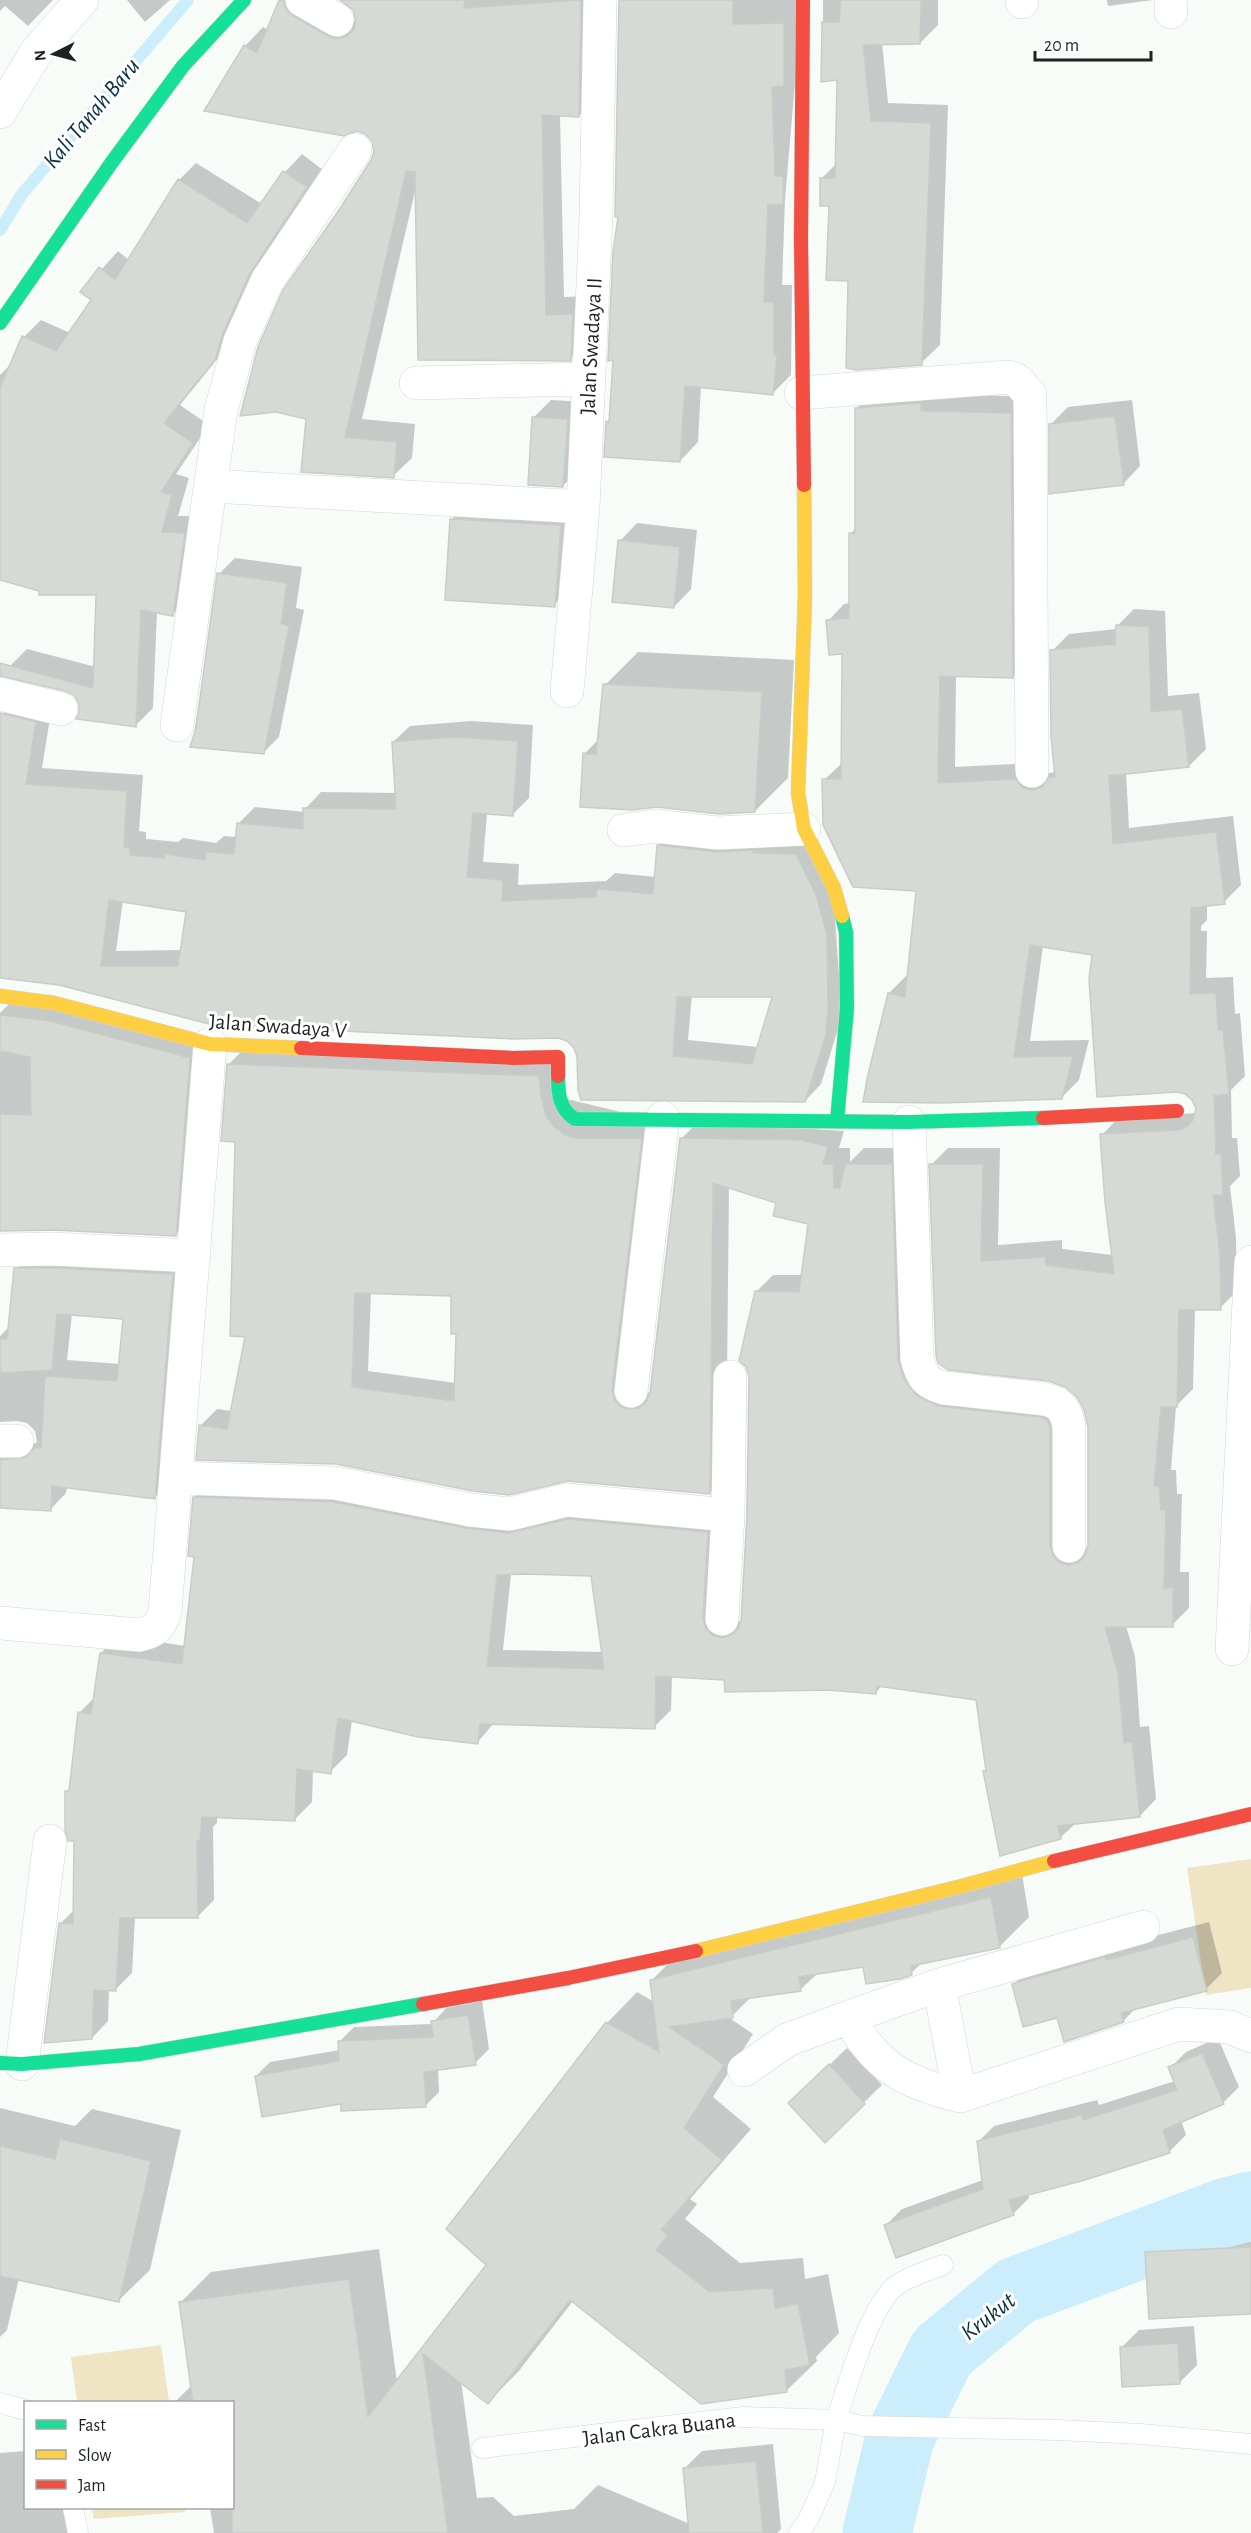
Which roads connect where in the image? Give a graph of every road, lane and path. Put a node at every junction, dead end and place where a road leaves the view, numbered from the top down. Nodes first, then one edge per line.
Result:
1 (82, 0) edge
2 (244, 0) edge
3 (302, 0) edge
4 (600, 0) edge
5 (803, 0) edge
6 (337, 20) dead end
7 (10, 71) edge
8 (0, 112) edge
9 (355, 150) dead end
10 (0, 323) edge
11 (588, 379) junction
12 (416, 383) dead end
13 (801, 393) junction
14 (211, 486) junction
15 (583, 507) junction
16 (567, 691) dead end
17 (0, 694) edge
18 (62, 709) dead end
19 (177, 725) dead end
20 (1032, 771) dead end
21 (624, 830) dead end
22 (804, 830) junction
23 (0, 996) edge
24 (210, 1044) junction
25 (1177, 1112) dead end
26 (663, 1118) junction
27 (837, 1121) junction
28 (909, 1122) junction
29 (0, 1250) edge
30 (194, 1256) junction
31 (1251, 1262) edge
32 (730, 1377) dead end
33 (631, 1391) dead end
34 (178, 1478) junction
35 (728, 1515) junction
36 (1069, 1546) dead end
37 (722, 1619) dead end
38 (0, 1623) edge
39 (1232, 1649) dead end
40 (1251, 1814) edge
41 (50, 1840) dead end
42 (1143, 1927) dead end
43 (939, 1985) junction
44 (849, 2017) junction
45 (1251, 2036) edge
46 (11, 2064) edge
47 (744, 2070) dead end
48 (960, 2096) junction
49 (943, 2265) dead end
50 (0, 2403) edge
51 (24, 2409) edge
52 (836, 2420) junction
53 (1251, 2444) edge
54 (482, 2448) dead end
55 (73, 2509) edge
56 (78, 2533) edge
57 (799, 2533) edge

1 - 7 street
2 - 10 street
3 - 6 street
4 - 11 street, Jalan Swadaya II
5 - 13 street
7 - 8 street
9 - 14 street
11 - 12 street
11 - 15 street, Jalan Swadaya II
13 - 20 street
13 - 22 street
14 - 15 street
14 - 19 street
15 - 16 street, Jalan Swadaya II
17 - 18 street
21 - 22 street
22 - 27 street
23 - 24 street, Jalan Swadaya V
24 - 26 street, Jalan Swadaya V
24 - 30 street
25 - 28 street
26 - 27 street
26 - 33 street
27 - 28 street
28 - 36 street
29 - 30 street
30 - 34 street
31 - 39 street
32 - 35 street
34 - 35 street
34 - 38 street
35 - 37 street
40 - 46 street
41 - 46 street
42 - 43 street
43 - 44 street
43 - 48 street
44 - 47 street
44 - 48 street
45 - 48 street
49 - 52 lane
50 - 51 lane
52 - 53 lane, Jalan Cakra Buana
52 - 54 lane, Jalan Cakra Buana
52 - 57 lane
55 - 56 lane

